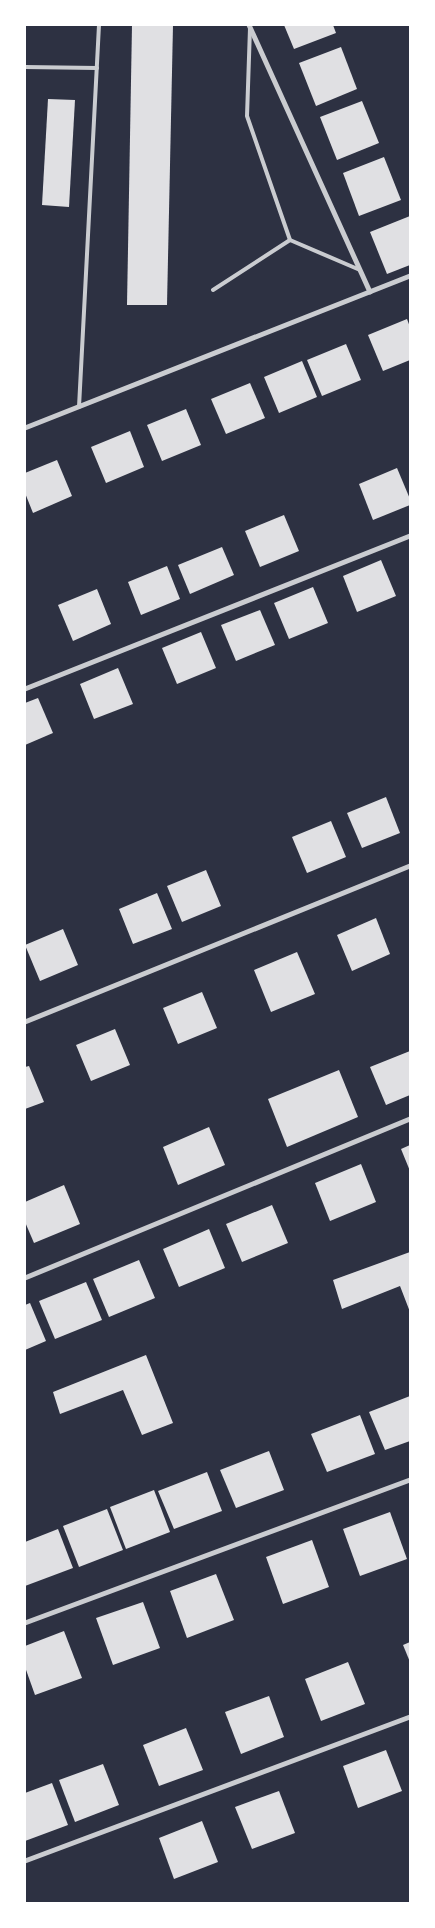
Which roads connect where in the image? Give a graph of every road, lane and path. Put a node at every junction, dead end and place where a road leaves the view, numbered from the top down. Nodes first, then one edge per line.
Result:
1 (100, 25) edge
2 (249, 26) edge
3 (25, 67) edge
4 (97, 68) junction
5 (290, 240) junction
6 (360, 270) junction
7 (410, 276) edge
8 (213, 290) dead end
9 (370, 292) junction
10 (79, 407) junction
11 (25, 428) edge
12 (410, 536) edge
13 (25, 689) edge
14 (410, 866) edge
15 (25, 1022) edge
16 (410, 1119) edge
17 (25, 1278) edge
18 (410, 1480) edge
19 (25, 1623) edge
20 (410, 1717) edge
21 (25, 1861) edge

1 - 4 lane
2 - 5 lane
2 - 6 street
3 - 4 lane
4 - 10 lane
5 - 6 lane
5 - 8 lane
6 - 9 street
7 - 9 street
9 - 10 street
10 - 11 street
12 - 13 street
14 - 15 street
16 - 17 street
18 - 19 street
20 - 21 street

